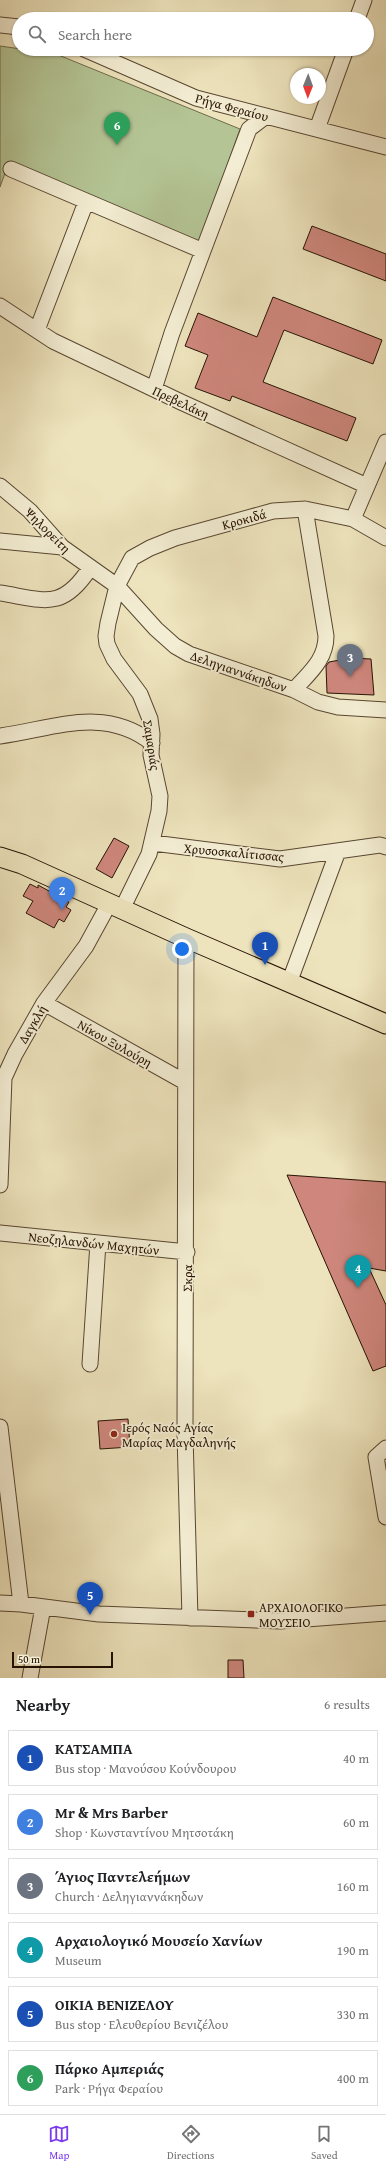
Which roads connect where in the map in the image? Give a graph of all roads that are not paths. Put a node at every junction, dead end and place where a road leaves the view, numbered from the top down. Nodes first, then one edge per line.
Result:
1 (364, 0) edge
2 (360, 12) edge
3 (0, 25) edge
4 (12, 26) edge
5 (100, 56) edge
6 (343, 56) edge
7 (266, 116) junction
8 (317, 129) junction
9 (386, 147) edge
10 (11, 169) dead end
11 (86, 202) junction
12 (203, 251) junction
13 (0, 306) edge
14 (37, 330) junction
15 (154, 389) junction
16 (386, 442) edge
17 (0, 486) edge
18 (367, 486) junction
19 (305, 509) junction
20 (354, 519) junction
21 (386, 538) edge
22 (0, 541) edge
23 (62, 547) junction
24 (90, 568) junction
25 (117, 586) junction
26 (0, 593) edge
27 (294, 690) junction
28 (386, 700) edge
29 (379, 709) edge
30 (0, 736) edge
31 (152, 743) junction
32 (153, 843) junction
33 (386, 847) edge
34 (338, 851) junction
35 (0, 857) edge
36 (115, 907) junction
37 (186, 938) junction
38 (289, 983) junction
39 (44, 1003) junction
40 (386, 1024) edge
41 (2, 1078) edge
42 (185, 1082) junction
43 (0, 1175) edge
44 (0, 1185) edge
45 (0, 1233) edge
46 (98, 1243) junction
47 (187, 1252) junction
48 (90, 1364) dead end
49 (0, 1427) edge
50 (386, 1448) edge
51 (2, 1466) edge
52 (386, 1517) edge
53 (0, 1603) edge
54 (21, 1604) junction
55 (43, 1607) junction
56 (386, 1613) edge
57 (190, 1618) junction
58 (30, 1678) edge

1 - 2 street
3 - 4 street
5 - 7 street, Ρήγα Φεραίου
6 - 8 street
7 - 8 street, Ρήγα Φεραίου
7 - 12 street
8 - 9 street, Ρήγα Φεραίου
10 - 11 street
11 - 12 street
11 - 14 street
12 - 15 street
13 - 14 street, Πρεβελάκη
14 - 15 street, Πρεβελάκη
15 - 18 street, Πρεβελάκη
16 - 18 street
17 - 23 street, Ψηλορείτη
18 - 20 street
19 - 20 street, Κροκιδά
19 - 25 street, Κροκιδά
19 - 27 street
20 - 21 street, Κροκιδά
22 - 23 street
23 - 24 street, Ψηλορείτη
24 - 25 street, Ψηλορείτη
24 - 26 street
25 - 27 street, Δεληγιαννάκηδων
25 - 31 street, Σαμαριάς
27 - 29 street, Δεληγιαννάκηδων
28 - 29 street
30 - 31 street
31 - 32 street, Σαμαριάς
32 - 34 street, Χρυσοσκαλίτισσας
32 - 36 street, Σαμαριάς
33 - 34 street, Χρυσοσκαλίτισσας
34 - 38 street
35 - 36 main road
36 - 37 main road
36 - 39 street, Δαγκλή
37 - 38 main road
37 - 42 street, Σκρα
38 - 40 main road
39 - 41 street, Δαγκλή
39 - 42 street, Νίκου Ξυλούρη
41 - 43 street, Δαγκλή
42 - 47 street, Σκρα
43 - 44 street, Δαγκλή
45 - 46 street, Νεοζηλανδών Μαχητών
46 - 47 street, Νεοζηλανδών Μαχητών
46 - 48 street
47 - 57 street, Σκρα
49 - 51 street
50 - 52 street
51 - 54 street
53 - 54 street
54 - 55 street
55 - 57 street
55 - 58 street
56 - 57 street

